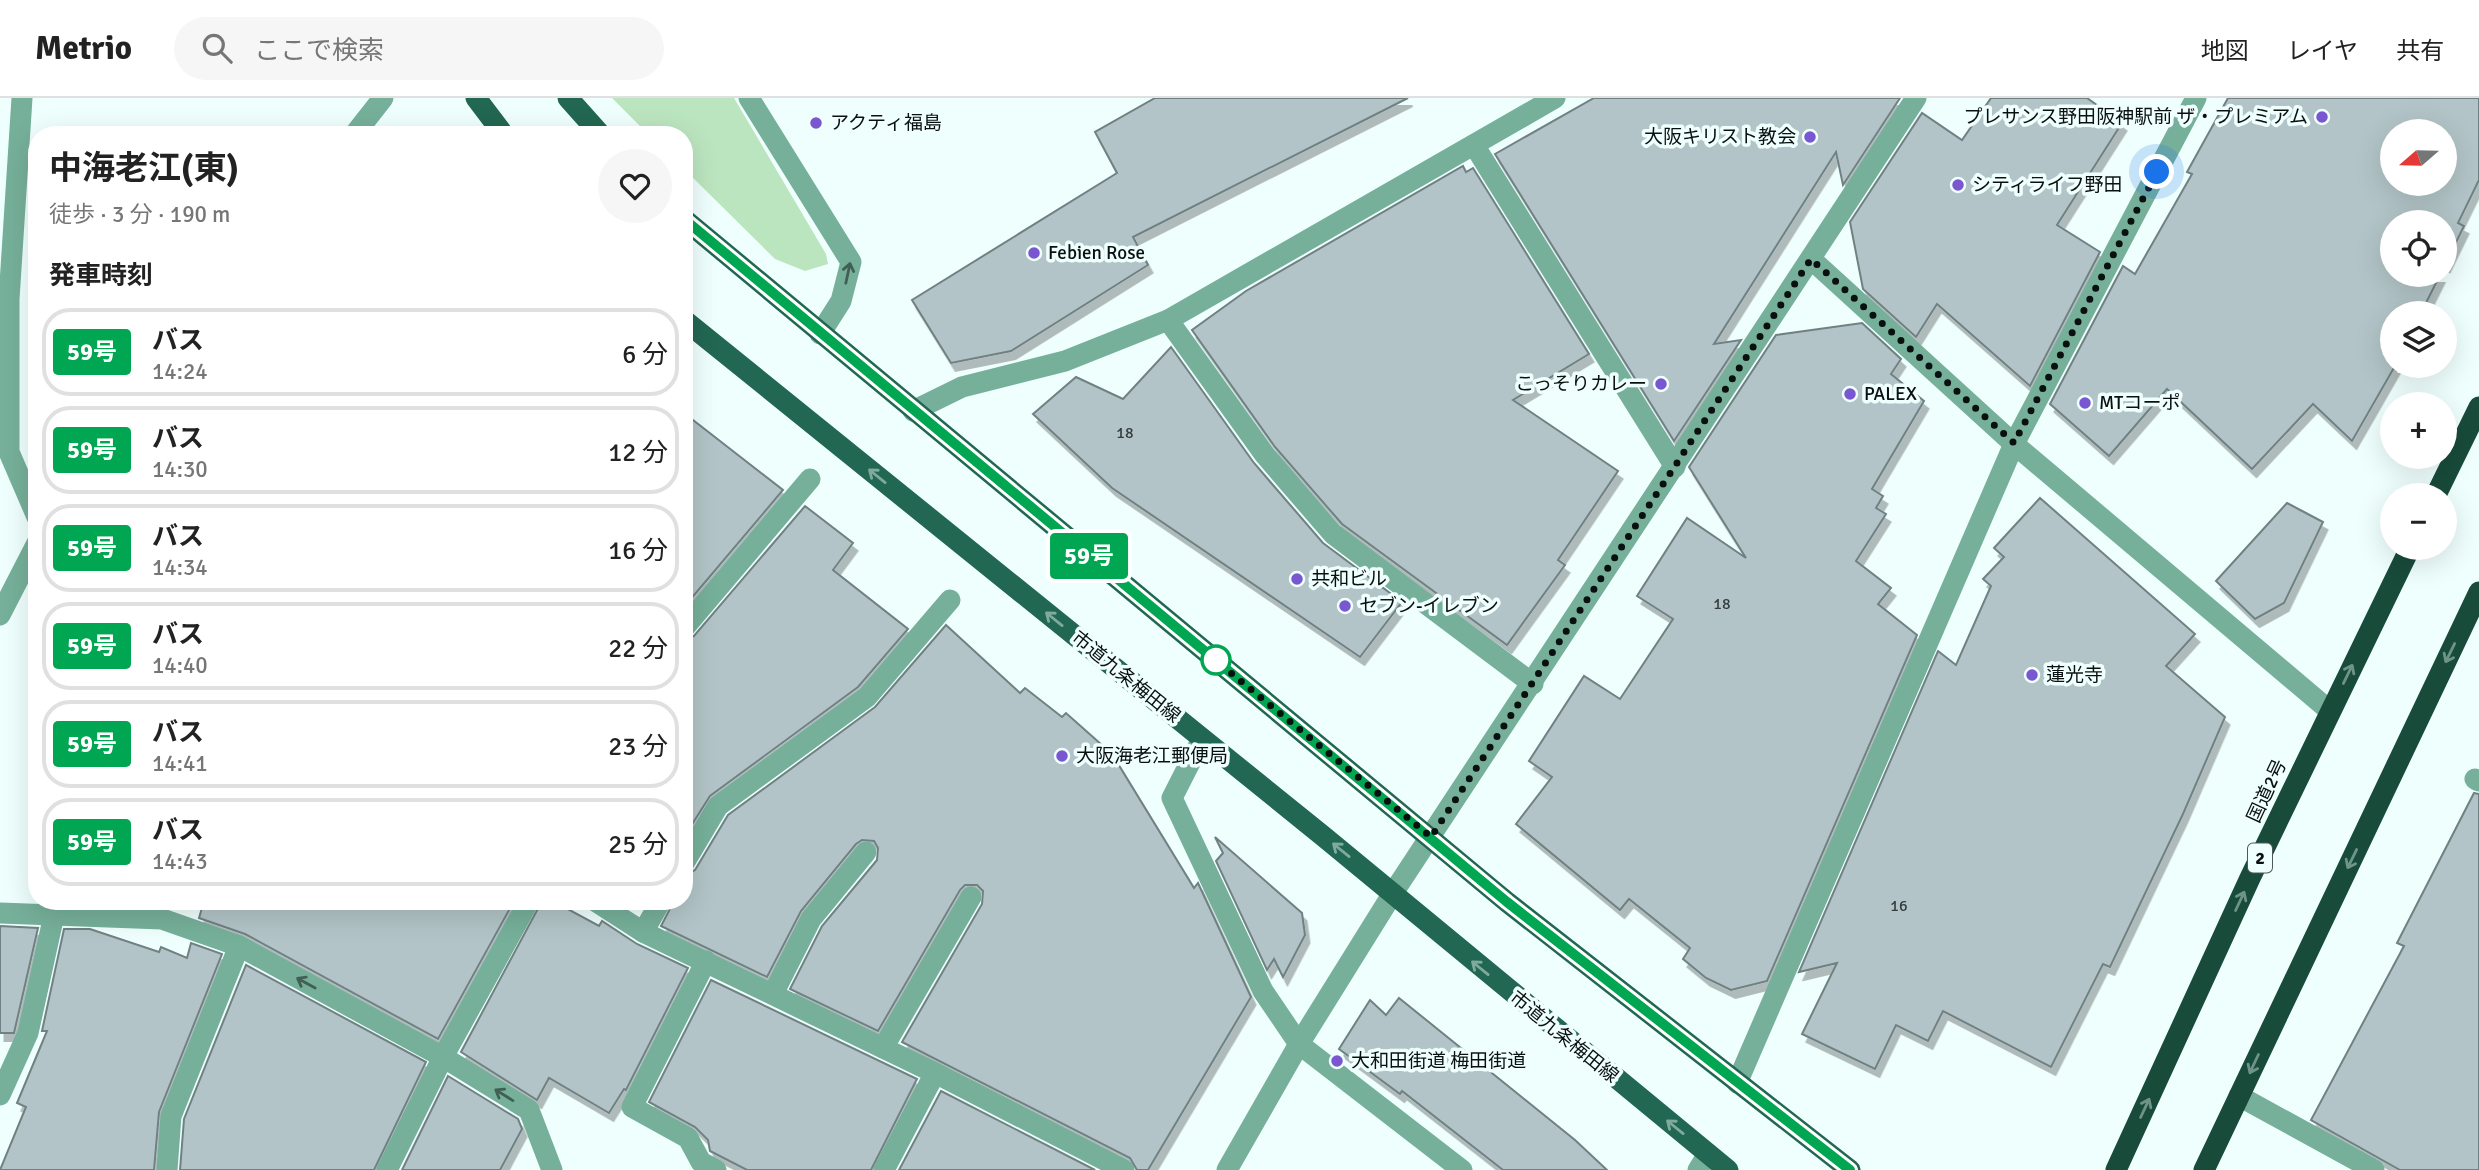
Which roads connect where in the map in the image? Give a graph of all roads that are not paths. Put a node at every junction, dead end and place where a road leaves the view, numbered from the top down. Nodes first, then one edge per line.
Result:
1 (22, 98) edge
2 (383, 98) edge
3 (476, 98) edge
4 (568, 98) edge
5 (749, 98) edge
6 (1555, 98) edge
7 (1916, 98) edge
8 (2196, 98) edge
9 (361, 126) edge
10 (497, 126) edge
11 (593, 126) edge
12 (1474, 145) junction
13 (693, 227) edge
14 (1811, 259) junction
15 (4, 300) edge
16 (1168, 320) junction
17 (693, 329) edge
18 (820, 334) junction
19 (2479, 407) edge
20 (913, 411) junction
21 (2014, 443) junction
22 (1675, 467) junction
23 (810, 479) dead end
24 (2442, 483) edge
25 (28, 496) edge
26 (2404, 560) edge
27 (28, 561) edge
28 (2479, 592) edge
29 (950, 600) dead end
30 (0, 615) edge
31 (693, 617) edge
32 (1533, 684) junction
33 (2330, 711) junction
34 (1202, 739) junction
35 (1431, 837) junction
36 (693, 848) edge
37 (866, 852) dead end
38 (1393, 893) junction
39 (971, 897) dead end
40 (524, 910) edge
41 (609, 910) edge
42 (656, 910) edge
43 (0, 912) edge
44 (54, 915) junction
45 (643, 932) junction
46 (239, 946) junction
47 (706, 961) junction
48 (773, 994) junction
49 (1299, 1044) junction
50 (883, 1048) junction
51 (443, 1057) junction
52 (935, 1073) junction
53 (1737, 1083) junction
54 (0, 1095) edge
55 (2239, 1096) junction
56 (1703, 1162) edge
57 (167, 1170) edge
58 (387, 1170) edge
59 (552, 1170) edge
60 (716, 1170) edge
61 (884, 1170) edge
62 (1124, 1170) edge
63 (1227, 1170) edge
64 (1462, 1170) edge
65 (1728, 1170) edge
66 (1850, 1170) edge
67 (2116, 1170) edge
68 (2204, 1170) edge
69 (2374, 1170) edge

1 - 15 street
2 - 9 street
3 - 10 main road
4 - 11 main road
18 -> 5 street
6 - 12 street
7 - 14 street
8 - 21 street
12 - 16 street
12 - 22 street
13 - 18 main road
14 - 21 street
14 - 22 street
15 - 25 street
16 - 20 street
16 - 32 street
34 -> 17 main road, 市道九条梅田線
18 - 20 main road
19 - 24 highway
20 - 35 main road
21 - 33 street
21 - 53 street
22 - 32 street
23 - 31 street
33 -> 26 highway, 国道2号 / 2
27 - 30 street
28 -> 55 highway
29 - 36 street
32 - 35 street
67 -> 33 highway, 国道2号 / 2
38 -> 34 main road, 市道九条梅田線
34 - 49 street
35 - 38 street
35 - 53 main road
37 - 48 street
38 - 49 street
56 -> 38 main road, 市道九条梅田線
39 - 50 street
40 - 51 street
41 - 45 street
42 - 45 street
43 - 44 street
44 - 46 street
44 - 54 street
45 - 47 street
51 -> 46 street
46 - 57 street
47 - 48 street
47 - 60 street
48 - 50 street
49 - 63 street
49 - 64 street
50 - 52 street
51 - 58 street
59 -> 51 street
52 - 61 street
52 - 62 street
53 - 66 main road
55 - 68 highway
55 - 69 street
56 - 65 main road, 市道九条梅田線

